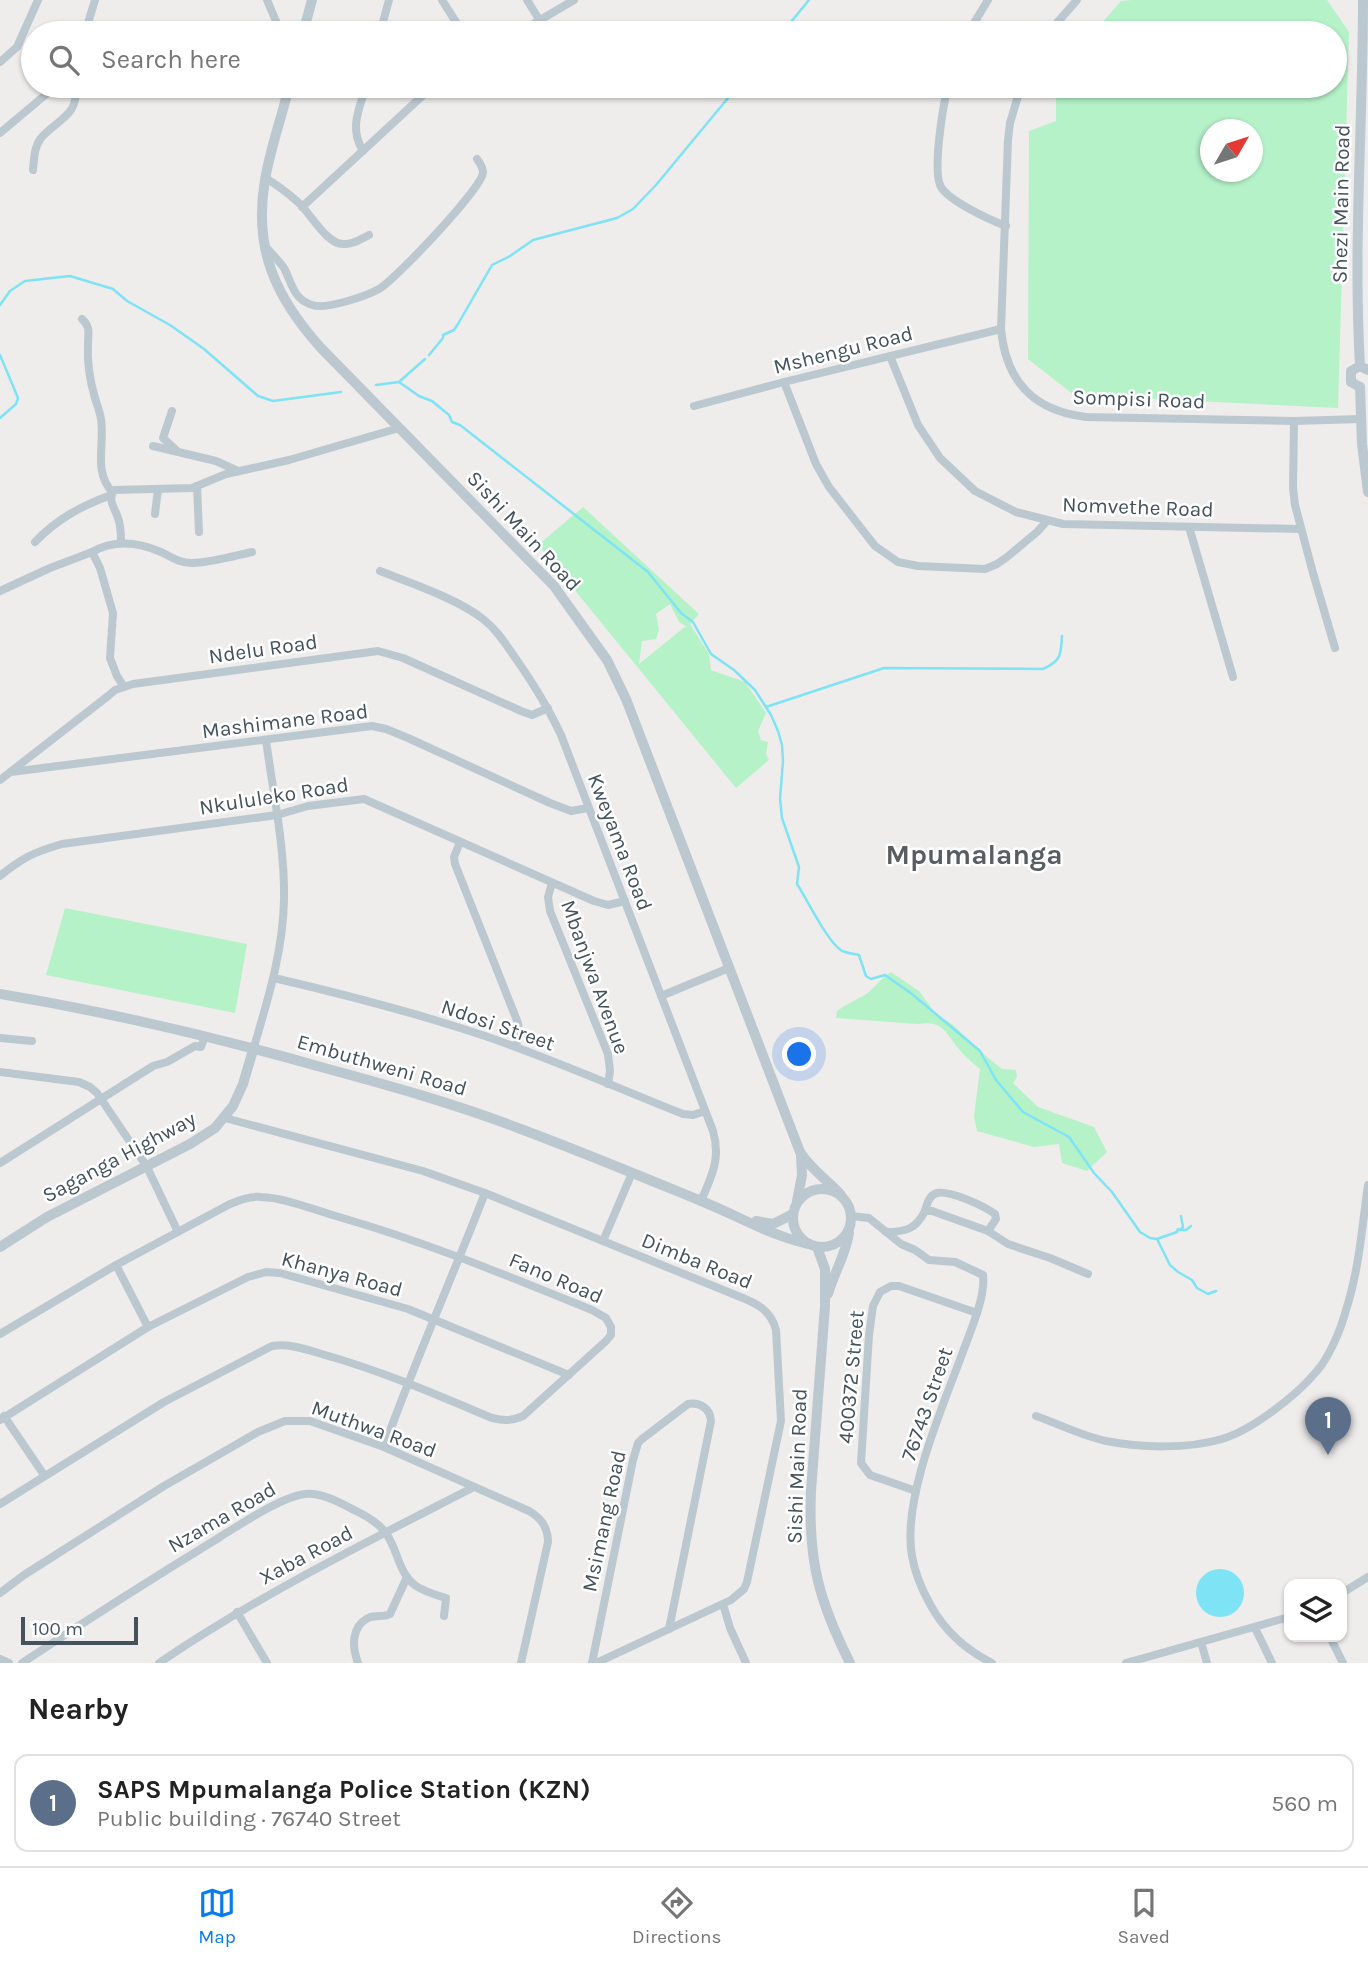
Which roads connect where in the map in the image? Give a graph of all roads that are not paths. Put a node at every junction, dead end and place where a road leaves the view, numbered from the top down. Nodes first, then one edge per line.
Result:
1 (38, 0) edge
2 (95, 0) edge
3 (267, 0) edge
4 (312, 0) edge
5 (389, 0) edge
6 (442, 0) edge
7 (527, 0) edge
8 (574, 0) edge
9 (988, 0) edge
10 (1077, 0) edge
11 (1363, 0) edge
12 (29, 21) edge
13 (89, 21) edge
14 (276, 21) edge
15 (306, 21) edge
16 (383, 21) edge
17 (455, 21) edge
18 (540, 21) joint
19 (975, 21) edge
20 (1059, 21) edge
21 (21, 38) edge
22 (1366, 38) edge
23 (0, 62) edge
24 (42, 98) edge
25 (76, 98) edge
26 (286, 98) edge
27 (363, 98) edge
28 (420, 98) edge
29 (945, 98) edge
30 (1017, 98) edge
31 (0, 133) edge
32 (363, 150) junction
33 (477, 159) dead end
34 (33, 170) dead end
35 (265, 178) junction
36 (302, 207) junction
37 (1006, 226) junction
38 (369, 235) dead end
39 (265, 245) junction
40 (82, 319) dead end
41 (1002, 329) junction
42 (890, 356) junction
43 (1364, 368) edge
44 (784, 382) junction
45 (1364, 385) edge
46 (694, 406) dead end
47 (172, 411) dead end
48 (1361, 419) junction
49 (1294, 421) junction
50 (399, 428) junction
51 (153, 446) dead end
52 (178, 452) junction
53 (238, 471) junction
54 (197, 486) junction
55 (158, 489) junction
56 (1368, 492) edge
57 (111, 494) junction
58 (155, 514) dead end
59 (1047, 521) junction
60 (1189, 527) junction
61 (1301, 528) junction
62 (199, 532) dead end
63 (35, 542) dead end
64 (121, 542) junction
65 (92, 552) junction
66 (252, 552) dead end
67 (380, 571) dead end
68 (0, 591) edge
69 (1335, 648) dead end
70 (1233, 677) dead end
71 (124, 687) junction
72 (548, 708) junction
73 (266, 740) junction
74 (11, 772) junction
75 (0, 780) edge
76 (588, 808) junction
77 (277, 816) junction
78 (460, 842) junction
79 (0, 876) edge
80 (552, 883) junction
81 (625, 901) junction
82 (729, 968) junction
83 (274, 978) junction
84 (0, 994) edge
85 (662, 996) junction
86 (205, 1035) junction
87 (0, 1038) edge
88 (32, 1041) dead end
89 (254, 1047) junction
90 (516, 1047) junction
91 (0, 1072) edge
92 (608, 1084) junction
93 (102, 1098) junction
94 (705, 1111) junction
95 (225, 1118) junction
96 (800, 1152) junction
97 (0, 1163) edge
98 (147, 1167) junction
99 (632, 1173) junction
100 (1368, 1185) edge
101 (485, 1193) junction
102 (841, 1195) junction
103 (701, 1201) junction
104 (794, 1209) junction
105 (925, 1211) junction
106 (851, 1216) junction
107 (740, 1217) junction
108 (850, 1228) junction
109 (988, 1231) junction
110 (178, 1232) junction
111 (886, 1232) junction
112 (603, 1241) junction
113 (813, 1245) junction
114 (0, 1247) edge
115 (460, 1257) junction
116 (116, 1265) junction
117 (1088, 1274) dead end
118 (825, 1307) junction
119 (977, 1313) junction
120 (435, 1320) junction
121 (148, 1327) junction
122 (0, 1334) edge
123 (569, 1375) junction
124 (407, 1383) junction
125 (1036, 1416) dead end
126 (1, 1417) edge
127 (384, 1447) junction
128 (44, 1475) junction
129 (474, 1487) junction
130 (916, 1491) junction
131 (0, 1504) edge
132 (386, 1532) junction
133 (407, 1577) junction
134 (1368, 1577) edge
135 (1347, 1590) edge
136 (0, 1593) edge
137 (723, 1604) junction
138 (237, 1612) junction
139 (444, 1616) dead end
140 (1284, 1619) edge
141 (1255, 1628) junction
142 (668, 1629) junction
143 (1201, 1642) junction
144 (1332, 1642) edge
145 (0, 1659) edge
146 (9, 1663) edge
147 (22, 1663) edge
148 (159, 1663) edge
149 (267, 1663) edge
150 (358, 1663) edge
151 (522, 1663) edge
152 (594, 1663) edge
153 (746, 1663) edge
154 (850, 1663) edge
155 (992, 1663) edge
156 (1126, 1663) edge
157 (1207, 1663) edge
158 (1272, 1663) edge
159 (1343, 1663) edge

1 - 12 street
2 - 13 street
3 - 14 street
4 - 15 street
5 - 16 street
6 - 17 street
7 - 18 street
8 - 18 street
9 - 19 street
10 - 20 street
11 - 22 street, Shezi Main Road
21 - 23 street
22 - 43 street, Shezi Main Road
24 - 31 street
25 - 34 street
26 - 35 street, Sishi Main Road
27 - 32 street
28 - 32 street
29 - 37 street
30 - 37 street, Sompisi Road
32 - 36 street
33 - 39 street
35 - 36 street
35 - 39 street, Sishi Main Road
36 - 38 street
37 - 41 street, Sompisi Road
39 - 50 street, Sishi Main Road
40 - 57 street
41 - 42 street, Mshengu Road
41 - 49 street, Sompisi Road
42 - 44 street, Mshengu Road
42 - 59 street, Nomvethe Road
43 - 45 street, Shezi Main Road
44 - 46 street, Mshengu Road
44 - 59 street
45 - 48 street
47 - 52 street
48 - 49 street, Sompisi Road
48 - 56 street
49 - 61 street
50 - 53 street
50 - 82 street, Sishi Main Road
51 - 52 street
52 - 53 street
53 - 54 street
54 - 55 street
54 - 62 street
55 - 57 street
55 - 58 street
57 - 63 street
57 - 64 street
59 - 60 street, Nomvethe Road
60 - 61 street, Nomvethe Road
60 - 70 street
61 - 69 street
64 - 65 street
64 - 66 street
65 - 68 street
65 - 71 street
67 - 72 street, Kweyama Road
71 - 72 street, Ndelu Road
71 - 74 street, Ndelu Road
72 - 76 street, Kweyama Road
73 - 74 street, Mashimane Road
73 - 76 street, Mashimane Road
73 - 77 street
74 - 75 street, Ndelu Road
76 - 81 street, Kweyama Road
77 - 78 street, Nkululeko Road
77 - 79 street, Nkululeko Road
77 - 83 street
78 - 80 street, Nkululeko Road
78 - 90 street
80 - 81 street, Nkululeko Road
80 - 92 street, Mbanjwa Avenue
81 - 85 street, Kweyama Road
82 - 85 street
82 - 96 street, Sishi Main Road
83 - 89 street
83 - 90 street, Ndosi Street
84 - 86 street, Embuthweni Road
85 - 94 street, Kweyama Road
86 - 89 street, Embuthweni Road
86 - 93 street
87 - 88 street
89 - 95 street, Saganga Highway
89 - 99 street, Embuthweni Road
90 - 92 street, Ndosi Street
91 - 93 street
92 - 94 street, Ndosi Street
93 - 97 street
93 - 98 street
94 - 103 street, Kweyama Road
95 - 98 street, Saganga Highway
95 - 101 street, Dimba Road
96 - 102 street, Sishi Main Road
96 - 104 street, Sishi Main Road
98 - 110 street
98 - 114 street, Saganga Highway
99 - 103 street, Embuthweni Road
99 - 112 street
100 - 125 street
101 - 112 street, Dimba Road
101 - 115 street
102 - 104 street
102 - 106 street
103 - 107 street, Embuthweni Road
104 - 107 street, Embuthweni Road
104 - 113 street
105 - 109 street
105 - 109 street
105 - 111 street
106 - 108 street
106 - 111 street, 76743 Street
107 - 113 street, Embuthweni Road
108 - 113 street
108 - 118 street, Sishi Main Road
109 - 117 street
110 - 115 street, Fano Road
110 - 116 street, Fano Road
111 - 119 street, 76743 Street
112 - 137 street, Dimba Road
113 - 118 street, Sishi Main Road
115 - 120 street
115 - 123 street, Fano Road
116 - 121 street
116 - 122 street, Fano Road
118 - 154 street, Sishi Main Road
119 - 130 street, 76743 Street
119 - 130 street, 400372 Street
120 - 121 street, Khanya Road
120 - 123 street, Khanya Road
120 - 124 street
121 - 126 street, Khanya Road
123 - 124 street, Fano Road
124 - 127 street
124 - 128 street, Fano Road
126 - 128 street
127 - 129 street, Muthwa Road
127 - 136 street, Muthwa Road
128 - 131 street, Fano Road
129 - 132 street, Xaba Road
129 - 151 street, Muthwa Road
130 - 155 street, 76743 Street
132 - 133 street
132 - 138 street, Xaba Road
132 - 147 street, Nzama Road
133 - 139 street
133 - 150 street
134 - 135 street
137 - 142 street, Dimba Road
137 - 153 street
138 - 148 street, Xaba Road
138 - 149 street
140 - 141 street
141 - 143 street
141 - 158 street
142 - 152 street, Dimba Road
142 - 152 street, Msimang Road
143 - 156 street
143 - 157 street
144 - 159 street
145 - 146 street

